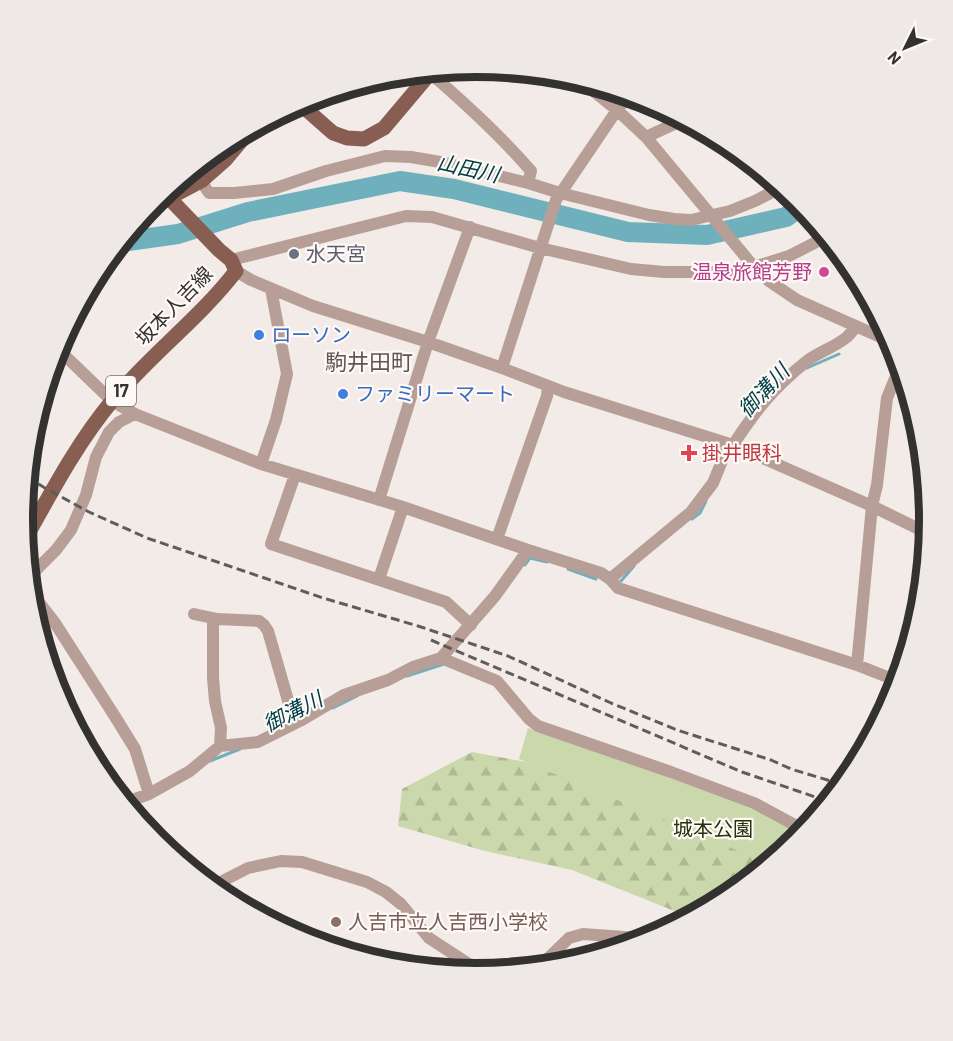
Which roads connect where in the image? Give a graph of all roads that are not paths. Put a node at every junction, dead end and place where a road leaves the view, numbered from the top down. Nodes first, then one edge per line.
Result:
1 (439, 79) edge
2 (424, 80) edge
3 (597, 94) edge
4 (623, 102) edge
5 (617, 110) junction
6 (308, 111) edge
7 (675, 124) edge
8 (646, 137) junction
9 (234, 149) edge
10 (201, 181) junction
11 (528, 183) junction
12 (773, 191) edge
13 (174, 197) edge
14 (558, 197) junction
15 (170, 199) edge
16 (713, 217) junction
17 (470, 227) junction
18 (820, 240) edge
19 (541, 246) junction
20 (752, 264) junction
21 (233, 266) junction
22 (271, 289) junction
23 (856, 327) junction
24 (880, 337) edge
25 (428, 342) junction
26 (65, 356) edge
27 (502, 368) junction
28 (895, 377) edge
29 (548, 387) junction
30 (112, 401) junction
31 (135, 414) junction
32 (731, 444) junction
33 (261, 464) junction
34 (295, 475) junction
35 (379, 500) junction
36 (872, 506) junction
37 (403, 507) junction
38 (33, 525) edge
39 (920, 529) edge
40 (496, 539) junction
41 (528, 550) junction
42 (36, 570) edge
43 (379, 579) junction
44 (610, 579) junction
45 (43, 609) edge
46 (194, 614) dead end
47 (213, 618) junction
48 (471, 625) junction
49 (441, 658) junction
50 (857, 665) junction
51 (890, 678) edge
52 (300, 721) junction
53 (220, 746) junction
54 (149, 794) junction
55 (133, 801) edge
56 (797, 826) edge
57 (220, 882) edge
58 (627, 937) edge
59 (550, 957) edge
60 (468, 964) edge

1 - 11 street
2 - 6 main road
3 - 5 street
4 - 5 street
5 - 8 street
5 - 14 street
7 - 8 street
8 - 16 street
9 - 10 main road
10 - 11 street
10 - 13 main road
11 - 14 street
12 - 16 street
14 - 16 street
14 - 19 street
15 - 21 main road, 坂本人吉線
16 - 20 street
17 - 19 street
17 - 21 street
17 - 25 street
18 - 20 street
19 - 20 street
19 - 27 street
20 - 23 street
21 - 22 street
21 - 30 main road, 坂本人吉線 / 17
22 - 25 street
22 - 33 street
23 - 24 street
23 - 32 street
25 - 27 street
25 - 35 street
26 - 30 street
27 - 29 street
28 - 36 street
29 - 32 street
29 - 40 street
30 - 31 street
30 - 38 main road, 坂本人吉線 / 17
31 - 33 street
31 - 42 street
32 - 36 street
32 - 44 street
33 - 34 street
34 - 35 street
34 - 43 street
35 - 37 street
36 - 39 street
36 - 50 street
37 - 40 street
37 - 43 street
40 - 41 street
41 - 44 street
41 - 48 street
43 - 48 street
44 - 50 street
45 - 54 street
46 - 47 street
47 - 52 street
47 - 53 street
48 - 49 street
49 - 52 street
49 - 56 street
50 - 51 street
52 - 53 street
53 - 54 street
54 - 55 street
57 - 60 street
58 - 59 street

